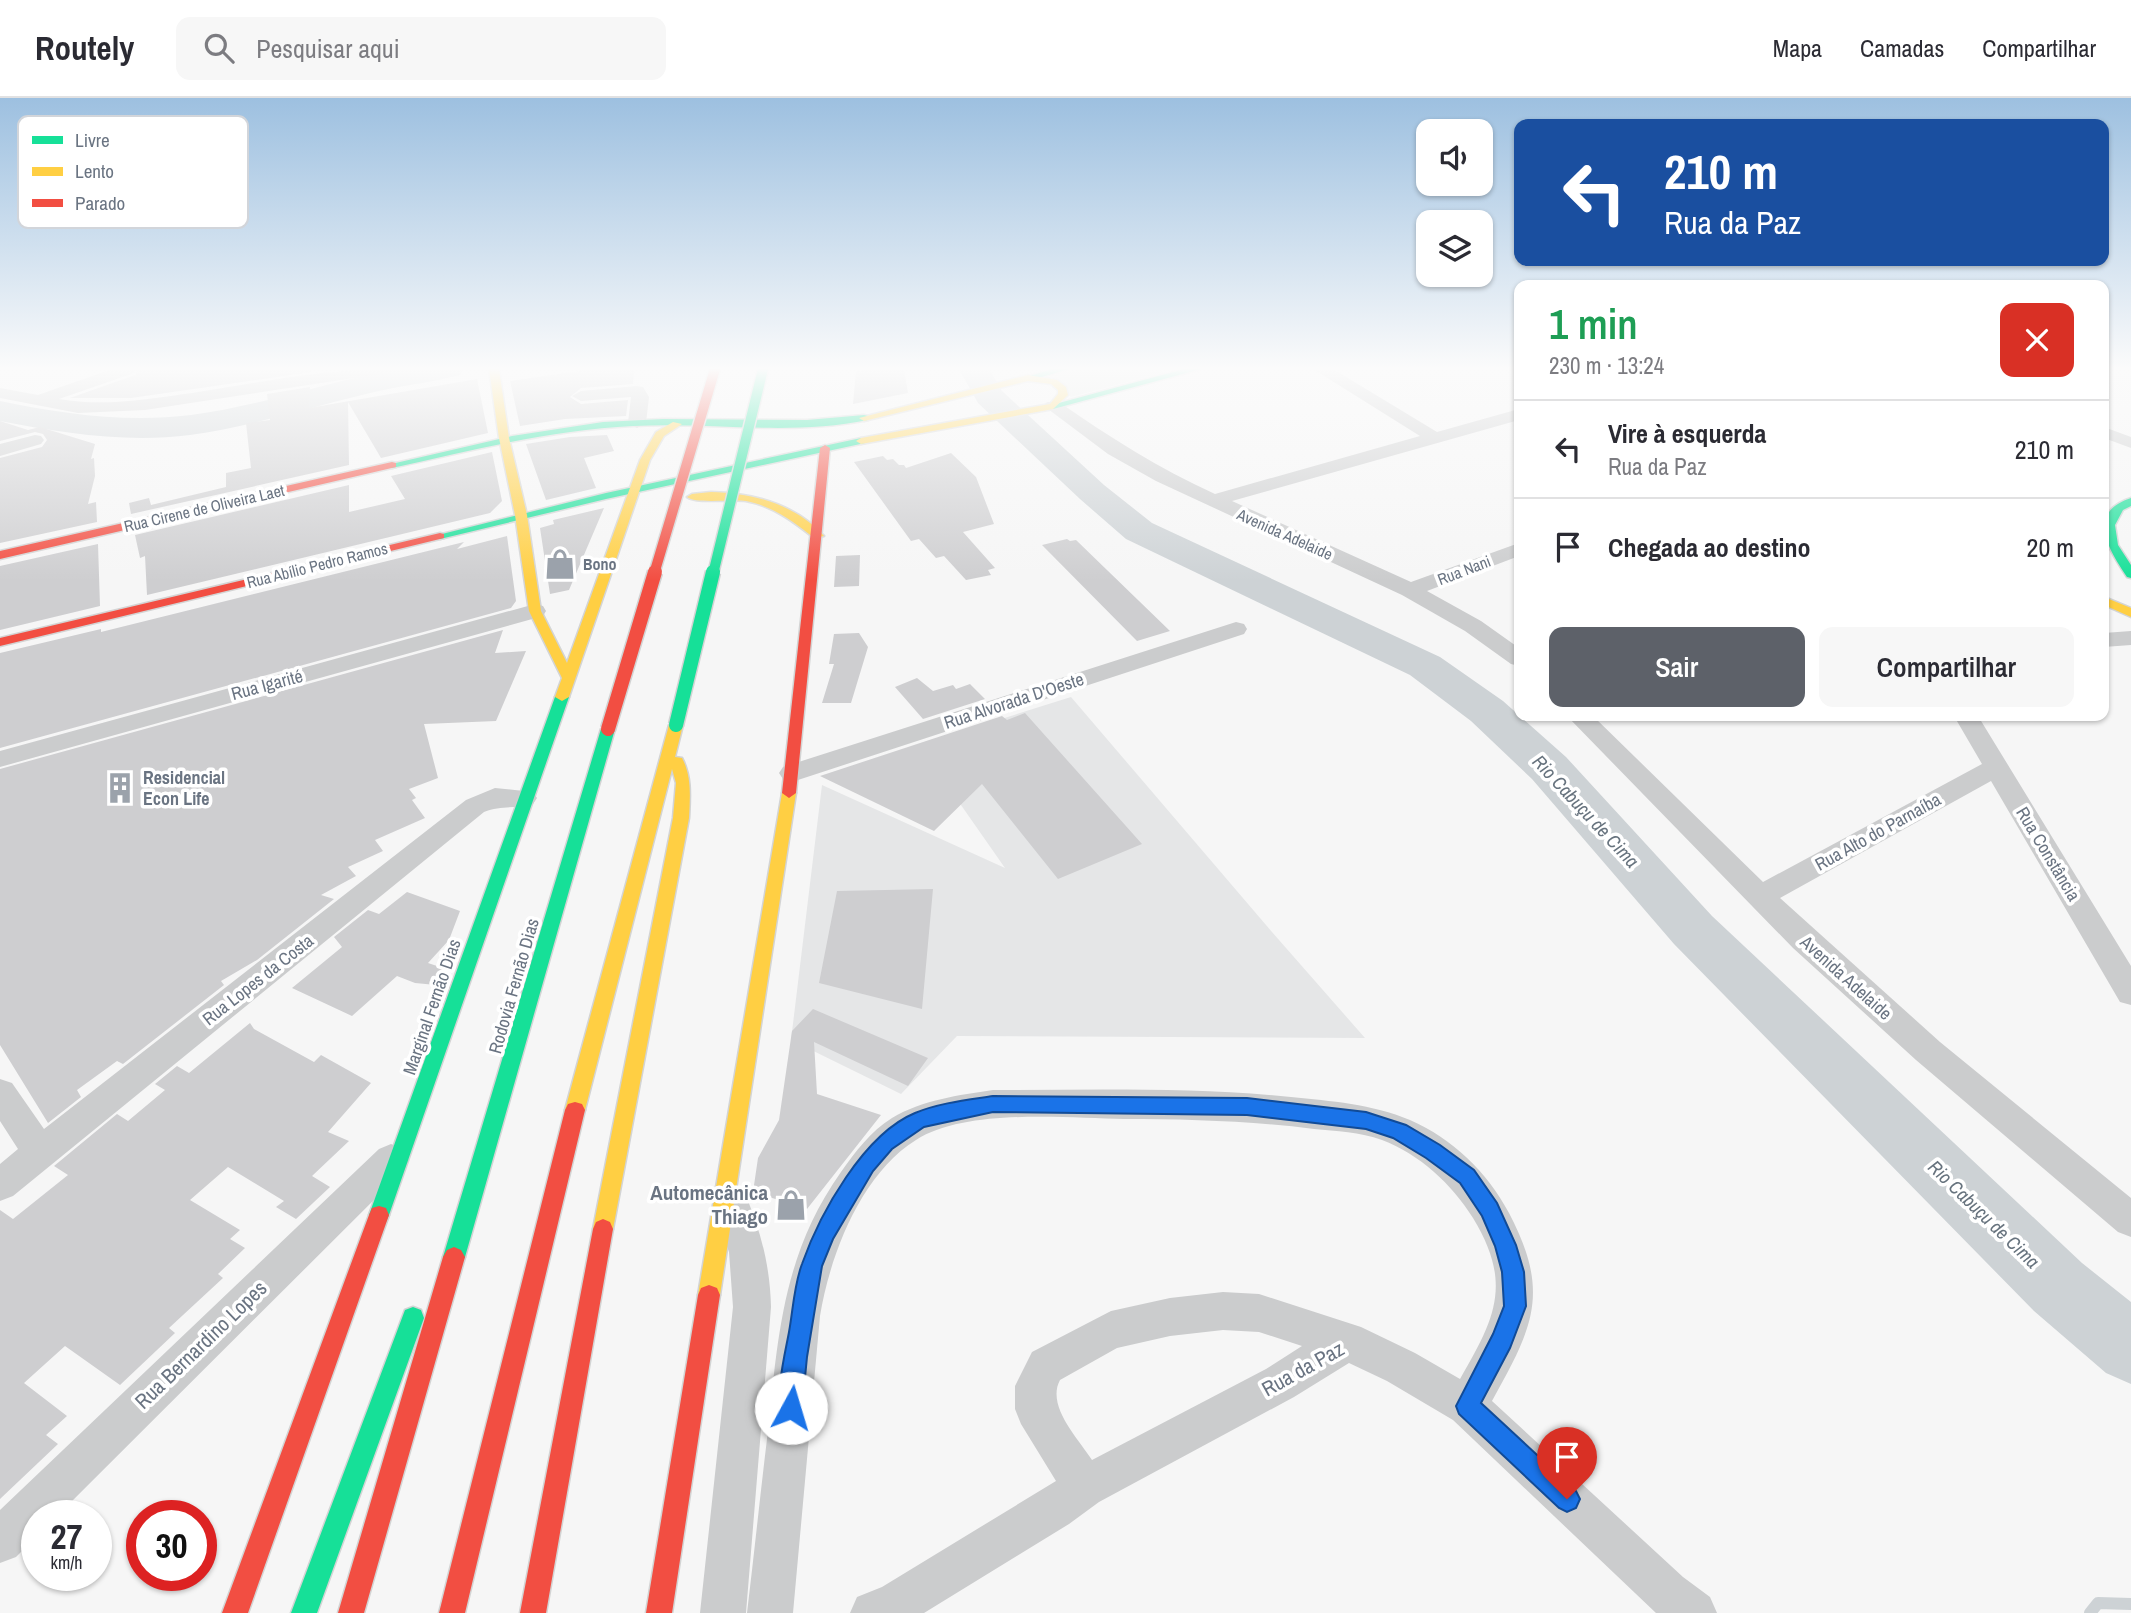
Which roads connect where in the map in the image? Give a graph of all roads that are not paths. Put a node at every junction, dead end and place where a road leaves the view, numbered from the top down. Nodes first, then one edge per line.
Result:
1 (504, 439) edge
2 (35, 440) dead end
3 (501, 440) edge
4 (656, 440) edge
5 (694, 440) edge
6 (745, 440) edge
7 (871, 440) edge
8 (1099, 440) edge
9 (1429, 440) edge
10 (825, 448) junction
11 (0, 450) edge
12 (635, 489) junction
13 (1211, 501) junction
14 (2131, 501) edge
15 (522, 515) junction
16 (624, 520) junction
17 (2109, 520) edge
18 (818, 536) junction
19 (2109, 536) edge
20 (1514, 551) edge
21 (0, 555) edge
22 (2131, 575) edge
23 (1410, 590) junction
24 (2109, 591) edge
25 (2127, 593) dead end
26 (2109, 603) edge
27 (535, 611) junction
28 (2131, 613) edge
29 (1236, 629) dead end
30 (2131, 638) edge
31 (2109, 640) edge
32 (0, 642) edge
33 (1514, 655) edge
34 (568, 677) junction
35 (1584, 721) edge
36 (1969, 721) edge
37 (671, 742) junction
38 (0, 759) edge
39 (1996, 767) junction
40 (792, 773) junction
41 (524, 798) junction
42 (1759, 897) junction
43 (2131, 993) edge
44 (0, 1093) edge
45 (403, 1149) junction
46 (40, 1153) junction
47 (0, 1185) edge
48 (476, 1187) junction
49 (726, 1192) junction
50 (2131, 1220) edge
51 (1348, 1341) junction
52 (1467, 1406) junction
53 (1084, 1487) junction
54 (0, 1541) edge
55 (234, 1613) edge
56 (304, 1613) edge
57 (351, 1613) edge
58 (452, 1613) edge
59 (533, 1613) edge
60 (659, 1613) edge
61 (723, 1613) edge
62 (771, 1613) edge
63 (873, 1613) edge
64 (1694, 1613) edge

1 - 15 main road
2 - 11 street
3 - 21 main road, Rua Cirene de Oliveira Laet
4 - 12 main road, Marginal Fernão Dias
5 - 48 main road, Rodovia Fernão Dias, bridge
6 - 37 main road, bridge
7 - 10 main road, Rua Abílio Pedro Ramos
8 - 13 street, Avenida Adelaide
9 - 13 street
10 - 12 main road, Rua Abílio Pedro Ramos
10 - 18 main road
12 - 15 main road, Rua Abílio Pedro Ramos
12 - 16 main road, Marginal Fernão Dias
13 - 23 street, Avenida Adelaide
14 - 17 main road
15 - 27 main road
15 - 32 main road, Rua Abílio Pedro Ramos
16 - 18 main road
16 - 34 main road, Marginal Fernão Dias
18 - 40 main road
19 - 22 main road
20 - 23 street, Rua Nani
23 - 33 street, Avenida Adelaide
24 - 25 main road
26 - 28 main road
27 - 34 main road
27 - 38 street, Rua Igarité
29 - 40 street, Rua Alvorada D'Oeste
30 - 31 street
34 - 41 main road, Marginal Fernão Dias
35 - 42 street, Avenida Adelaide
36 - 39 street, Rua Constância
37 - 58 main road
37 - 59 main road
39 - 42 street, Rua Alto do Parnaíba
39 - 43 street, Rua Constância
40 - 49 main road
41 - 45 main road, Marginal Fernão Dias
41 - 46 street, Rua Lopes da Costa
42 - 50 street, Avenida Adelaide
44 - 46 street
45 - 54 street, Rua Bernardino Lopes
45 - 55 main road, Marginal Fernão Dias
46 - 47 street, Rua Lopes da Costa
48 - 56 main road
48 - 57 main road, Rodovia Fernão Dias
49 - 60 main road
49 - 61 street
51 - 52 street, Rua da Paz
51 - 53 street, Rua da Paz
51 - 53 street
52 - 62 street
52 - 64 street, Rua da Paz
53 - 63 street, Rua da Paz

